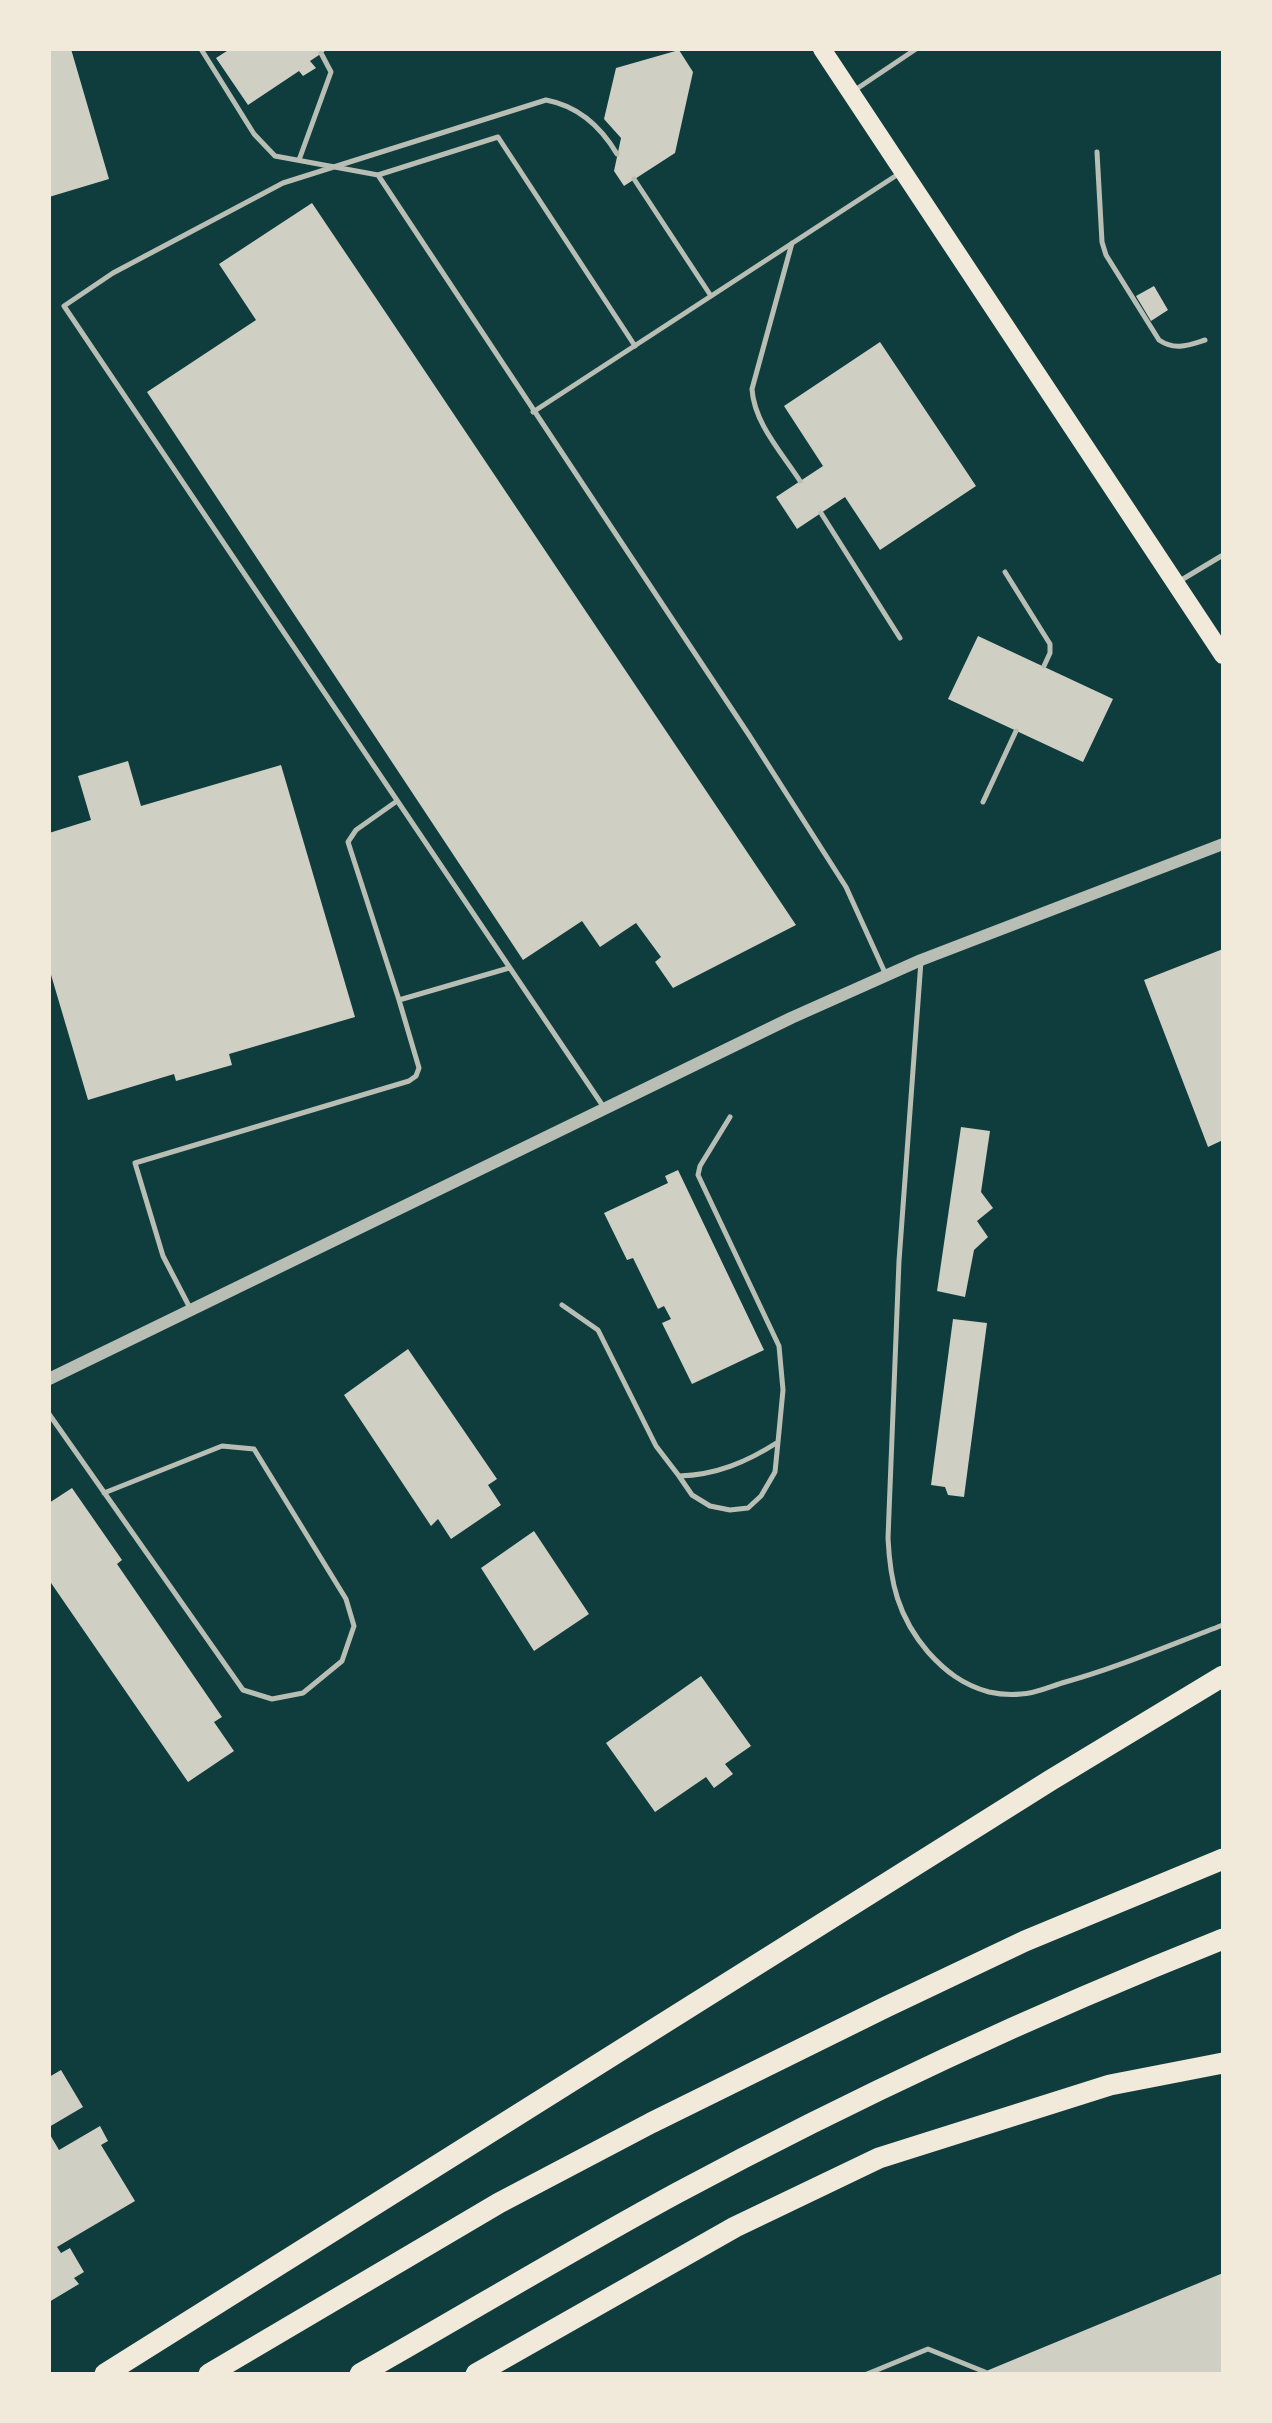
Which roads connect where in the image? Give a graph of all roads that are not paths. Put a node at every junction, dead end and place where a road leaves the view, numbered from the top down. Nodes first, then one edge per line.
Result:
1 (201, 49) edge
2 (822, 49) edge
3 (916, 49) edge
4 (321, 53) dead end
5 (850, 93) junction
6 (1097, 152) dead end
7 (617, 154) dead end
8 (299, 160) junction
9 (334, 166) junction
10 (903, 171) junction
11 (378, 175) junction
12 (634, 179) dead end
13 (792, 243) junction
14 (711, 296) junction
15 (1205, 340) dead end
16 (635, 346) junction
17 (533, 412) junction
18 (800, 481) dead end
19 (821, 513) dead end
20 (1223, 555) edge
21 (1005, 572) dead end
22 (1176, 584) junction
23 (900, 638) dead end
24 (1223, 655) edge
25 (1044, 666) dead end
26 (1016, 731) dead end
27 (397, 801) junction
28 (984, 802) dead end
29 (1223, 844) edge
30 (922, 960) junction
31 (509, 968) junction
32 (886, 975) junction
33 (399, 1000) junction
34 (605, 1109) junction
35 (730, 1117) dead end
36 (562, 1305) dead end
37 (191, 1310) junction
38 (49, 1379) edge
39 (49, 1414) edge
40 (778, 1441) junction
41 (679, 1476) junction
42 (104, 1493) junction
43 (1223, 1625) edge
44 (1223, 1676) edge
45 (1223, 1859) edge
46 (1223, 1939) edge
47 (1223, 2063) edge
48 (985, 2371) dead end
49 (105, 2374) edge
50 (209, 2374) edge
51 (360, 2374) edge
52 (476, 2374) edge
53 (867, 2374) edge

1 - 8 lane
2 - 5 main road
3 - 5 lane
4 - 8 lane
5 - 10 main road
6 - 15 lane
7 - 9 lane
8 - 9 lane
9 - 11 lane
9 - 27 lane
10 - 13 lane
10 - 22 main road
11 - 16 lane
11 - 17 lane
12 - 14 lane
13 - 14 lane
13 - 18 lane
14 - 16 lane
16 - 17 lane
17 - 32 lane
19 - 23 lane
20 - 22 lane
21 - 25 lane
22 - 24 main road
26 - 28 lane
27 - 31 lane
27 - 33 lane
29 - 30 street
30 - 32 street
30 - 43 lane
31 - 33 lane
31 - 34 lane
32 - 34 street
33 - 37 lane
34 - 37 street
35 - 40 lane
36 - 41 lane
37 - 38 street
39 - 42 lane
40 - 41 lane
40 - 41 lane
42 - 42 lane
44 - 49 highway
45 - 50 highway
46 - 51 highway
47 - 52 highway
48 - 53 lane

